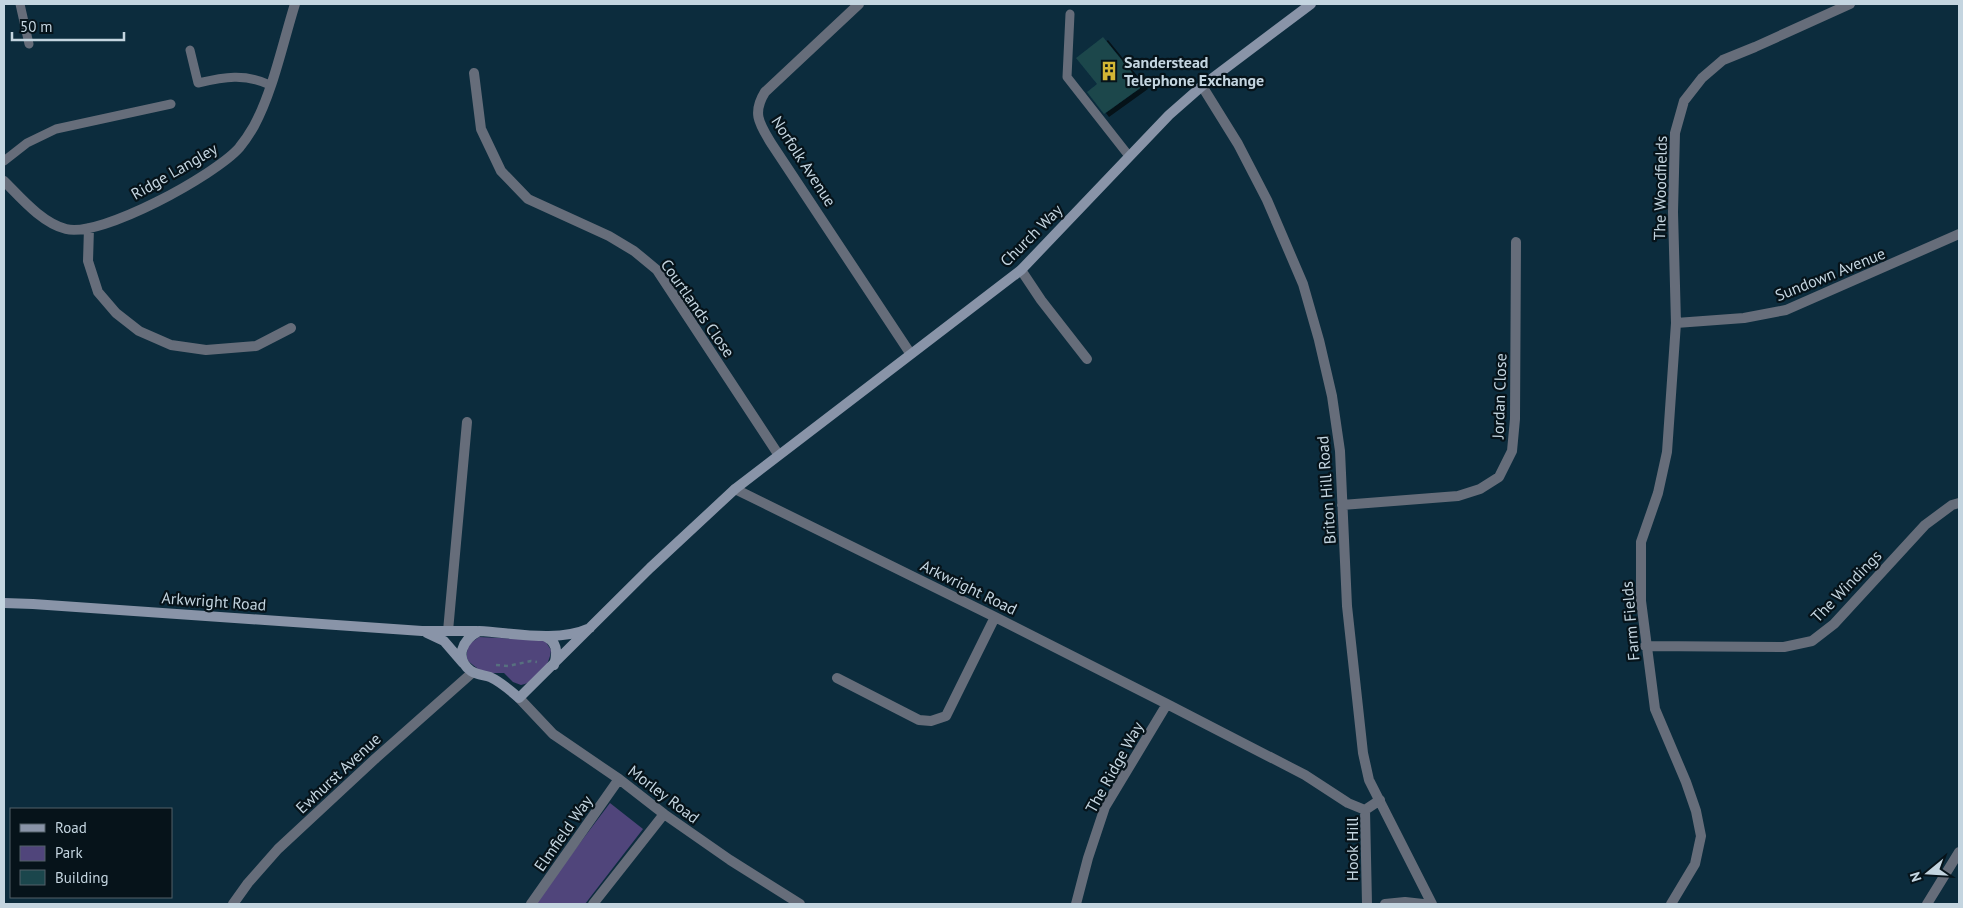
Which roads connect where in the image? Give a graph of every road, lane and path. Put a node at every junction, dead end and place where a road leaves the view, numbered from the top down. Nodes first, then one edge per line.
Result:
1 (20, 4) edge
2 (295, 4) edge
3 (859, 4) edge
4 (1311, 4) edge
5 (1850, 4) edge
6 (1070, 14) dead end
7 (29, 44) dead end
8 (190, 50) dead end
9 (474, 73) dead end
10 (270, 85) junction
11 (1202, 86) junction
12 (171, 104) dead end
13 (1129, 156) junction
14 (4, 161) edge
15 (4, 181) edge
16 (89, 228) junction
17 (1959, 234) edge
18 (1516, 242) dead end
19 (1021, 270) junction
20 (1676, 323) junction
21 (291, 328) dead end
22 (910, 353) junction
23 (1087, 359) dead end
24 (467, 422) dead end
25 (778, 454) junction
26 (735, 489) junction
27 (1959, 502) edge
28 (1342, 505) junction
29 (4, 603) edge
30 (995, 617) junction
31 (590, 628) junction
32 (422, 631) junction
33 (479, 631) junction
34 (448, 632) junction
35 (540, 635) junction
36 (1646, 646) junction
37 (542, 662) dead end
38 (463, 664) junction
39 (553, 666) junction
40 (474, 673) junction
41 (837, 678) dead end
42 (519, 698) junction
43 (1167, 704) junction
44 (619, 779) junction
45 (1380, 800) junction
46 (1365, 810) junction
47 (664, 814) junction
48 (1959, 852) edge
49 (233, 904) edge
50 (531, 904) edge
51 (594, 904) edge
52 (800, 904) edge
53 (1076, 904) edge
54 (1367, 904) edge
55 (1386, 904) edge
56 (1423, 904) edge
57 (1432, 904) edge
58 (1671, 904) edge
59 (1927, 904) edge

1 - 7 lane
2 - 10 street, Ridge Langley
3 - 22 street, Norfolk Avenue
4 - 11 street, Church Way
5 - 20 street, The Woodfields
6 - 13 lane
8 - 10 lane
9 - 25 street, Courtlands Close
10 - 16 street, Ridge Langley
11 - 13 street, Church Way
11 - 28 street, Briton Hill Road
12 - 14 lane
13 - 19 street, Church Way
15 - 16 street, Ridge Langley
16 - 21 street
17 - 20 street, Sundown Avenue
18 - 28 street, Jordan Close
19 - 22 street, Church Way
19 - 23 street
20 - 36 street, Farm Fields
22 - 25 street, Church Way
24 - 34 street
25 - 26 street, Church Way
26 - 30 street, Arkwright Road
26 - 31 street, Arkwright Road
27 - 36 street, The Windings
28 - 45 street, Briton Hill Road
29 - 32 street, Arkwright Road
30 - 41 street
30 - 43 street, Arkwright Road
31 - 35 street, Arkwright Road
31 - 39 street, Arkwright Road
32 - 34 street, Arkwright Road
32 - 38 street, Arkwright Road
33 - 34 street, Arkwright Road
33 - 35 street, Arkwright Road
33 - 38 street
35 - 39 street
36 - 58 street, Farm Fields
37 - 40 path
38 - 40 street, Arkwright Road
39 - 42 street, Arkwright Road
40 - 42 street, Arkwright Road
40 - 49 street, Ewhurst Avenue
42 - 44 street, Morley Road
43 - 46 street, Arkwright Road
43 - 53 street, The Ridge Way
44 - 47 street, Morley Road
44 - 50 street, Elmfield Way
45 - 46 street, Hook Hill
45 - 57 street, Briton Hill Road
46 - 54 street, Hook Hill
47 - 51 street
47 - 52 street, Morley Road
48 - 59 street
55 - 56 street

